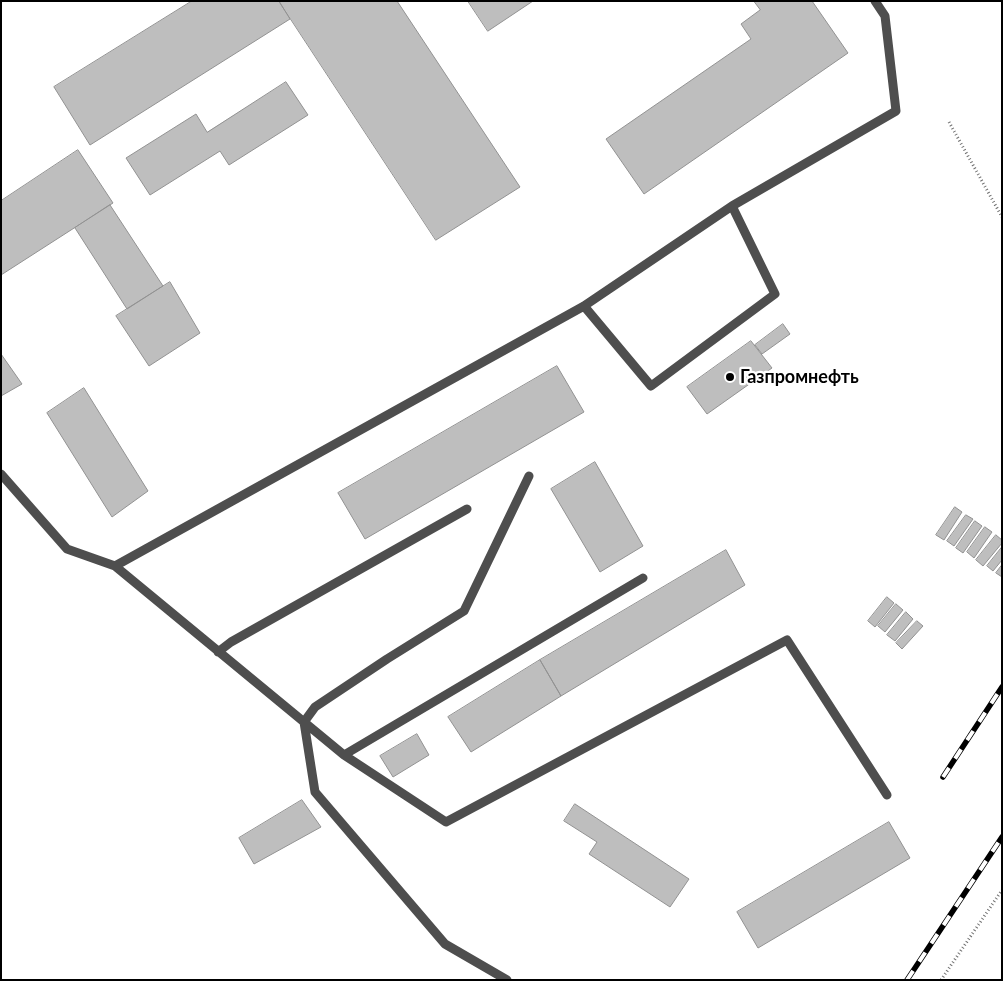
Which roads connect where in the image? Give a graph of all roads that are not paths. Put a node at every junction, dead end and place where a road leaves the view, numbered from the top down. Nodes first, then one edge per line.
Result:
1 (875, 1) edge
2 (732, 206) junction
3 (584, 306) junction
4 (1, 474) edge
5 (529, 476) dead end
6 (467, 509) dead end
7 (115, 566) junction
8 (643, 578) dead end
9 (218, 652) junction
10 (304, 722) junction
11 (344, 755) junction
12 (887, 795) dead end
13 (507, 980) edge

1 - 2 lane
2 - 3 lane
2 - 3 lane
3 - 7 lane
4 - 7 lane
5 - 10 lane
6 - 9 lane
7 - 9 lane
8 - 11 lane
9 - 10 lane
10 - 11 lane
10 - 13 lane
11 - 12 lane

